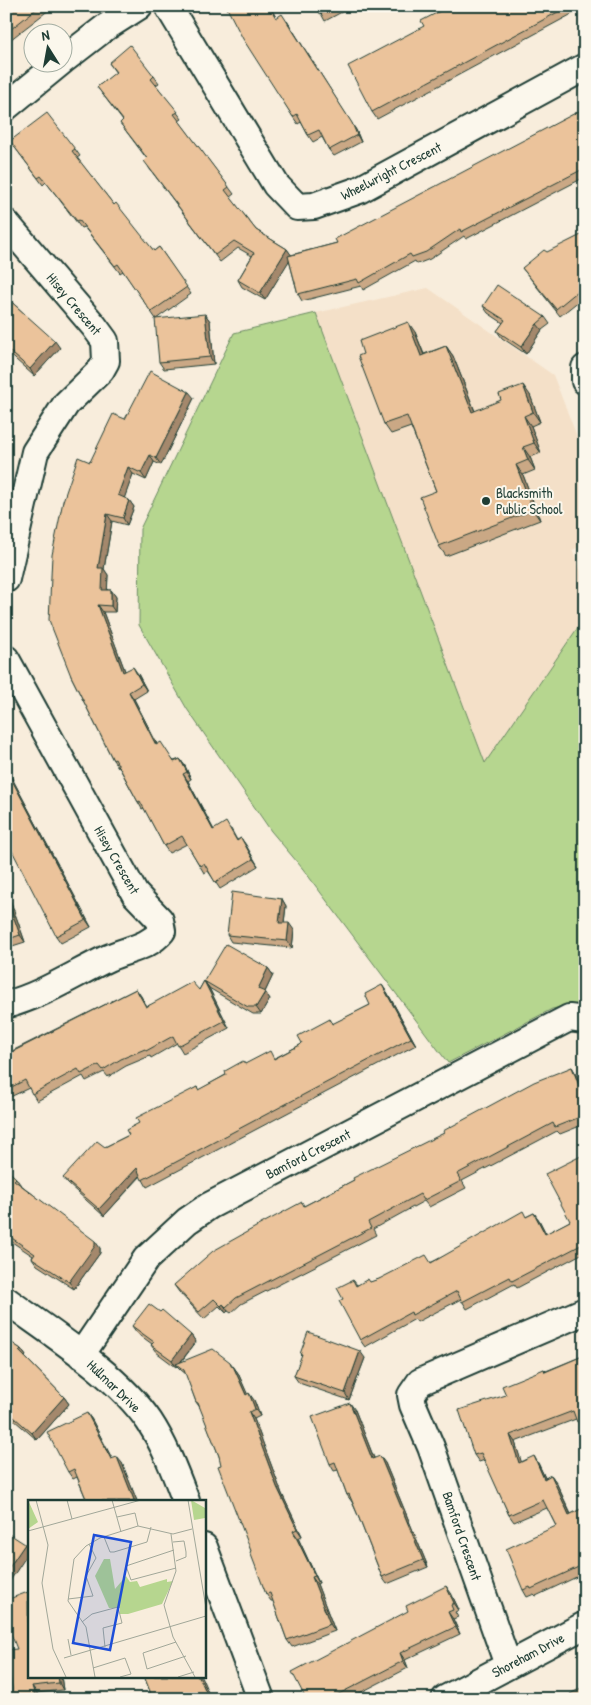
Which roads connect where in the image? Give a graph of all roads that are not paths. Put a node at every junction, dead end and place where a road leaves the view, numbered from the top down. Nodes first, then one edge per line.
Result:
1 (139, 6) edge
2 (168, 6) edge
3 (72, 54) edge
4 (585, 67) edge
5 (50, 72) edge
6 (6, 107) edge
7 (6, 224) edge
8 (585, 368) edge
9 (585, 381) edge
10 (6, 579) edge
11 (6, 659) edge
12 (6, 1005) edge
13 (585, 1020) edge
14 (6, 1300) edge
15 (585, 1311) edge
16 (82, 1355) junction
17 (186, 1500) edge
18 (205, 1550) edge
19 (585, 1625) edge
20 (508, 1665) junction
21 (261, 1699) edge
22 (445, 1699) edge

1 - 3 street
2 - 4 street, Wheelwright Crescent
5 - 6 street
7 - 10 street, Hisey Crescent
8 - 9 street
11 - 12 street, Hisey Crescent
13 - 16 street, Bamford Crescent
14 - 16 street, Hullmar Drive
15 - 20 street, Bamford Crescent
16 - 17 street, Hullmar Drive
18 - 21 street
19 - 20 street, Shoreham Drive
20 - 22 street, Shoreham Drive

